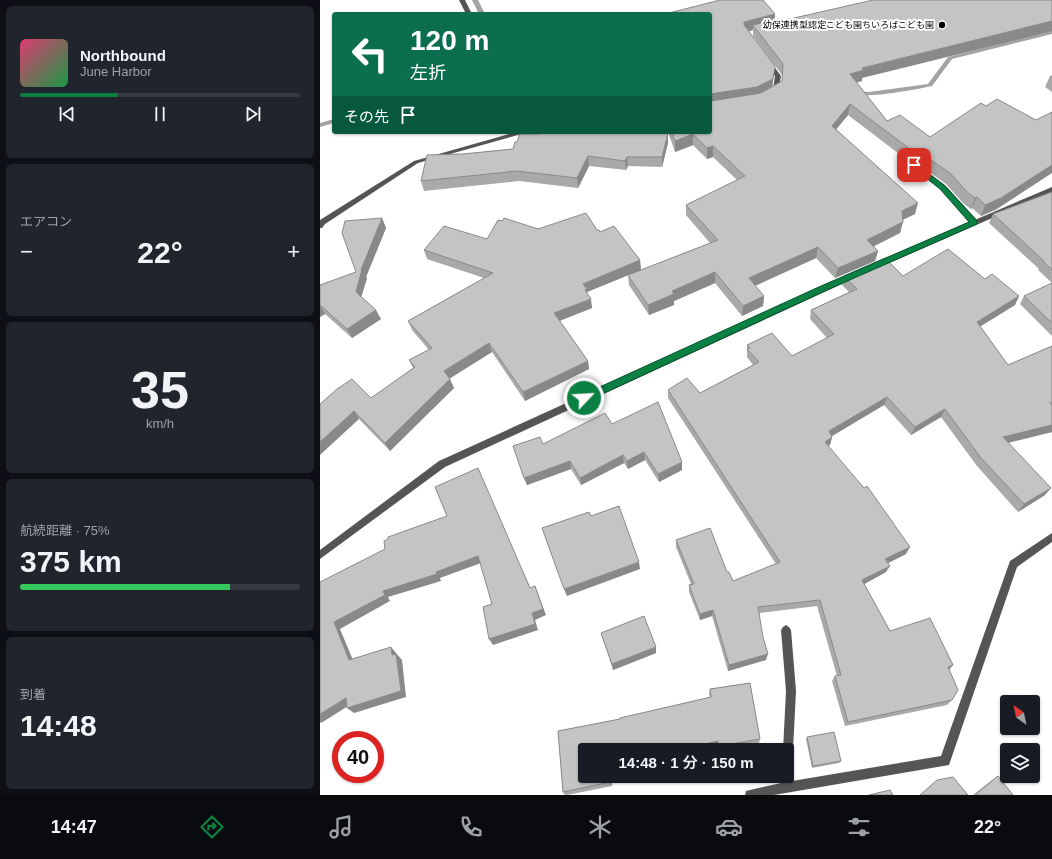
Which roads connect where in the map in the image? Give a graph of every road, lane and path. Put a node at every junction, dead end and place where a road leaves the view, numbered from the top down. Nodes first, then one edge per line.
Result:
1 (462, 0) edge
2 (468, 12) edge
3 (765, 58) edge
4 (770, 95) edge
5 (516, 134) edge
6 (914, 165) edge
7 (1052, 189) edge
8 (975, 222) junction
9 (320, 226) edge
10 (1052, 537) edge
11 (320, 555) edge
12 (786, 630) dead end
13 (788, 743) edge
14 (786, 783) edge
15 (786, 788) junction
16 (750, 795) edge

1 - 2 street
3 - 4 street
5 - 9 street
6 - 8 street
7 - 8 street
8 - 11 street
10 - 15 street
12 - 13 street
14 - 15 street
15 - 16 street

